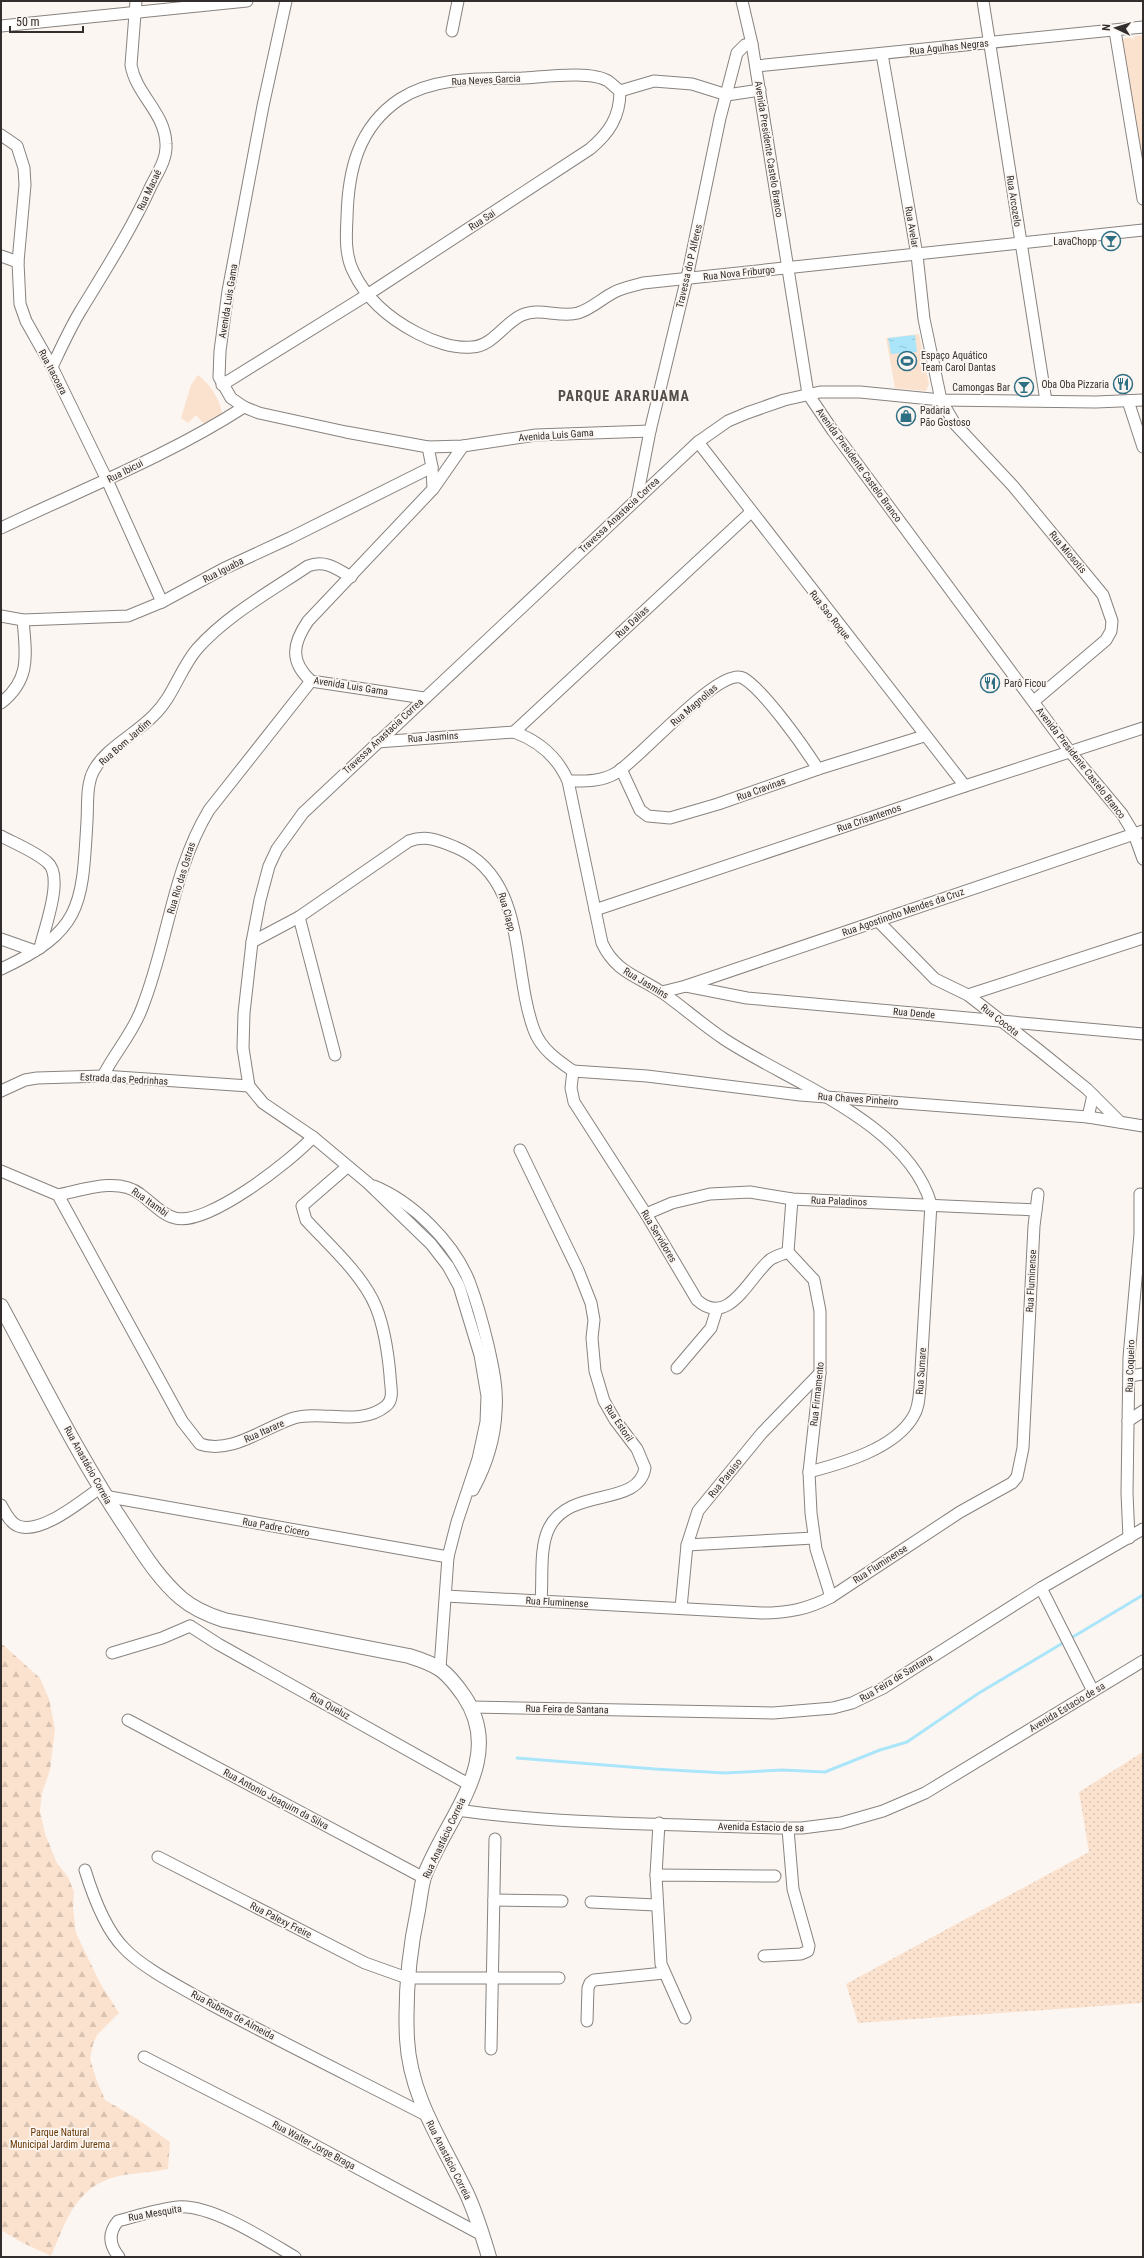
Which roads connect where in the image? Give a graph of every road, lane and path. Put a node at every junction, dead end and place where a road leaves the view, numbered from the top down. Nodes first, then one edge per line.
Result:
1 (136, 1) edge
2 (247, 1) edge
3 (286, 1) edge
4 (458, 1) edge
5 (742, 1) edge
6 (983, 1) edge
7 (135, 13) junction
8 (1, 26) edge
9 (1143, 27) edge
10 (452, 31) dead end
11 (1115, 31) junction
12 (990, 42) junction
13 (752, 44) junction
14 (882, 54) junction
15 (756, 66) junction
16 (760, 90) junction
17 (620, 91) junction
18 (726, 95) junction
19 (1, 135) edge
20 (1143, 200) edge
21 (1143, 230) edge
22 (1020, 243) junction
23 (917, 255) junction
24 (1, 256) edge
25 (18, 262) junction
26 (788, 268) junction
27 (687, 278) junction
28 (367, 294) junction
29 (52, 367) junction
30 (222, 385) junction
31 (808, 394) junction
32 (941, 400) junction
33 (1143, 400) edge
34 (1046, 401) junction
35 (1128, 401) junction
36 (244, 407) junction
37 (650, 431) junction
38 (698, 442) junction
39 (463, 446) junction
40 (428, 447) junction
41 (1143, 447) edge
42 (432, 467) junction
43 (107, 480) junction
44 (433, 489) junction
45 (637, 498) junction
46 (751, 512) junction
47 (1, 528) edge
48 (351, 577) junction
49 (162, 602) junction
50 (1, 616) edge
51 (23, 620) junction
52 (310, 681) junction
53 (424, 698) junction
54 (1034, 701) junction
55 (1, 703) edge
56 (1143, 728) edge
57 (514, 732) junction
58 (924, 736) junction
59 (377, 742) junction
60 (1071, 753) junction
61 (621, 769) junction
62 (818, 769) junction
63 (568, 780) junction
64 (965, 786) junction
65 (1139, 833) edge
66 (1, 836) edge
67 (1143, 859) edge
68 (595, 910) junction
69 (299, 917) junction
70 (878, 921) junction
71 (1143, 938) edge
72 (1, 939) edge
73 (252, 942) junction
74 (38, 950) junction
75 (1, 969) edge
76 (686, 986) junction
77 (662, 992) junction
78 (968, 995) junction
79 (1000, 1020) junction
80 (1039, 1024) junction
81 (1143, 1034) edge
82 (1032, 1045) junction
83 (335, 1055) dead end
84 (573, 1071) junction
85 (103, 1076) junction
86 (249, 1086) junction
87 (1, 1091) edge
88 (1093, 1095) junction
89 (830, 1097) junction
90 (1088, 1117) junction
91 (1120, 1122) junction
92 (1143, 1126) edge
93 (313, 1137) junction
94 (520, 1150) dead end
95 (347, 1167) junction
96 (1, 1172) edge
97 (1038, 1194) dead end
98 (1140, 1194) dead end
99 (58, 1195) junction
100 (792, 1199) junction
101 (931, 1204) junction
102 (1036, 1210) junction
103 (646, 1214) junction
104 (1142, 1234) edge
105 (788, 1252) junction
106 (1, 1306) edge
107 (717, 1309) junction
108 (677, 1368) dead end
109 (820, 1373) junction
110 (1143, 1374) edge
111 (1128, 1376) junction
112 (1143, 1411) edge
113 (1128, 1421) junction
114 (809, 1472) junction
115 (102, 1492) junction
116 (1, 1505) edge
117 (1143, 1530) edge
118 (814, 1538) junction
119 (1129, 1538) junction
120 (687, 1546) junction
121 (448, 1557) junction
122 (1041, 1588) junction
123 (446, 1596) junction
124 (831, 1596) junction
125 (541, 1601) junction
126 (681, 1608) junction
127 (197, 1609) junction
128 (190, 1626) junction
129 (112, 1653) dead end
130 (1143, 1661) edge
131 (440, 1668) junction
132 (1093, 1691) junction
133 (471, 1707) junction
134 (128, 1720) dead end
135 (470, 1784) junction
136 (457, 1810) junction
137 (659, 1823) junction
138 (788, 1829) junction
139 (496, 1839) dead end
140 (158, 1857) dead end
141 (85, 1870) dead end
142 (656, 1875) junction
143 (775, 1876) dead end
144 (424, 1878) junction
145 (494, 1900) junction
146 (562, 1901) dead end
147 (591, 1902) dead end
148 (656, 1905) junction
149 (764, 1956) dead end
150 (664, 1973) junction
151 (492, 1977) junction
152 (407, 1978) junction
153 (559, 1978) dead end
154 (686, 2018) dead end
155 (587, 2021) dead end
156 (491, 2049) dead end
157 (144, 2057) dead end
158 (426, 2115) junction
159 (482, 2235) junction
160 (119, 2257) edge
161 (295, 2257) edge
162 (489, 2257) edge

1 - 7 street, Rua Macaé
2 - 7 street
3 - 30 street, Avenida Luis Gama
4 - 10 street
5 - 13 street, Avenida Presidente Castelo Branco
6 - 12 street, Rua Arcozelo
7 - 8 street
7 - 29 street, Rua Macaé
9 - 11 street, Rua Agulhas Negras
11 - 12 street, Rua Agulhas Negras
11 - 20 street
12 - 14 street, Rua Agulhas Negras
12 - 22 street, Rua Arcozelo
13 - 15 street, Avenida Presidente Castelo Branco
13 - 18 street, Travessa do P Alferes
14 - 15 street, Rua Agulhas Negras
14 - 23 street, Rua Avelar
15 - 16 street, Avenida Presidente Castelo Branco
16 - 18 street
16 - 26 street, Avenida Presidente Castelo Branco
17 - 18 street
17 - 28 street, Rua Sai
17 - 28 street, Rua Neves Garcia
18 - 27 street, Travessa do P Alferes
19 - 25 street, Rua Itacoara
21 - 22 street, Rua Nova Friburgo
22 - 23 street, Rua Nova Friburgo
22 - 34 street, Rua Arcozelo
23 - 26 street, Rua Nova Friburgo
23 - 32 street, Rua Avelar
24 - 25 street
25 - 29 street, Rua Itacoara
26 - 27 street, Rua Nova Friburgo
26 - 31 street, Avenida Presidente Castelo Branco
27 - 28 street, Rua Nova Friburgo
27 - 37 street, Travessa do P Alferes
28 - 30 street, Rua Sai
29 - 43 street, Rua Itacoara
30 - 36 street, Avenida Luis Gama
31 - 32 street, Travessa Anastacia Correa
31 - 38 street, Travessa Anastacia Correa
31 - 54 street, Avenida Presidente Castelo Branco
32 - 34 street, Travessa Anastacia Correa
32 - 54 street, Rua Miosotis
33 - 35 street, Travessa Anastacia Correa
34 - 35 street, Travessa Anastacia Correa
35 - 41 street
36 - 40 street, Avenida Luis Gama
36 - 43 street, Rua Ibicui
37 - 39 street, Avenida Luis Gama
37 - 45 street, Travessa do P Alferes
38 - 45 street, Travessa Anastacia Correa
38 - 46 street, Rua Sao Roque
39 - 40 street, Avenida Luis Gama
39 - 44 street, Avenida Luis Gama
40 - 42 street
42 - 44 street
42 - 49 street, Rua Iguaba
43 - 47 street, Rua Ibicui
43 - 49 street, Rua Itacoara
44 - 48 street, Avenida Luis Gama
45 - 53 street, Travessa Anastacia Correa
46 - 57 street, Rua Dalias
46 - 58 street, Rua Sao Roque
48 - 52 street, Avenida Luis Gama
48 - 74 street, Rua Bom Jardim
49 - 51 street, Rua Iguaba
50 - 51 street, Rua Iguaba
51 - 55 street
52 - 53 street, Avenida Luis Gama
52 - 85 street, Rua Rio das Ostras
53 - 59 street, Travessa Anastacia Correa
54 - 60 street, Avenida Presidente Castelo Branco
56 - 60 street, Rua Crisantemos
57 - 59 street, Rua Jasmins
57 - 63 street, Rua Jasmins
58 - 62 street, Rua Cravinas
58 - 64 street, Rua Sao Roque
59 - 73 street, Travessa Anastacia Correa
60 - 64 street, Rua Crisantemos
60 - 65 street, Avenida Presidente Castelo Branco
61 - 62 street, Rua Cravinas
61 - 62 street, Rua Magnolias
61 - 63 street, Rua Magnolias
63 - 68 street, Rua Jasmins
64 - 68 street, Rua Crisantemos
65 - 67 street, Avenida Presidente Castelo Branco
65 - 70 street, Rua Agostinoho Mendes da Cruz
66 - 74 street
68 - 77 street, Rua Jasmins
69 - 73 street, Rua Clapp
69 - 83 street
69 - 84 street, Rua Clapp
70 - 76 street, Rua Agostinoho Mendes da Cruz
70 - 78 street, Rua Cocota
71 - 78 street
72 - 74 street
73 - 86 street, Travessa Anastacia Correa
74 - 75 street, Rua Bom Jardim
76 - 77 street, Rua Agostinoho Mendes da Cruz
76 - 79 street, Rua Dende
77 - 89 street, Rua Jasmins
78 - 79 street, Rua Cocota
79 - 80 street, Rua Dende
79 - 82 street, Rua Cocota
80 - 81 street, Rua Dende
80 - 82 street
82 - 88 street, Rua Cocota
84 - 89 street, Rua Chaves Pinheiro
84 - 103 street, Rua Servidores
85 - 86 street, Estrada das Pedrinhas
85 - 87 street, Estrada das Pedrinhas
86 - 93 street
88 - 90 street
88 - 91 street, Rua Cocota
89 - 90 street, Rua Chaves Pinheiro
89 - 101 street, Rua Jasmins
90 - 91 street, Rua Chaves Pinheiro
91 - 92 street, Rua Chaves Pinheiro
93 - 95 street
93 - 99 street, Rua Itambi
94 - 125 street, Rua Estoril
95 - 99 street, Rua Itarare
95 - 121 street
96 - 99 street
97 - 102 street, Rua Fluminense
98 - 104 street, Rua Coqueiro
100 - 101 street, Rua Paladinos
100 - 103 street, Rua Paladinos
100 - 105 street
101 - 102 street, Rua Paladinos
101 - 114 street, Rua Sumare
102 - 124 street, Rua Fluminense
103 - 107 street, Rua Servidores
104 - 111 street, Rua Coqueiro
105 - 107 street
105 - 109 street, Rua Firmamento
106 - 115 main road, Rua Anastácio Correia
107 - 108 street
109 - 114 street, Rua Firmamento
109 - 120 street, Rua Paraiso
110 - 111 street
111 - 113 street, Rua Coqueiro
112 - 113 street
113 - 119 street, Rua Coqueiro
114 - 118 street, Rua Firmamento
115 - 116 street
115 - 121 street, Rua Padre Cicero
115 - 127 main road, Rua Anastácio Correia
117 - 119 street, Rua Feira de Santana
118 - 120 street
118 - 124 street, Rua Firmamento
119 - 122 street, Rua Feira de Santana
120 - 126 street, Rua Paraiso
121 - 123 street
122 - 132 street
122 - 133 street, Rua Feira de Santana
123 - 125 street, Rua Fluminense
123 - 131 street
124 - 126 street, Rua Fluminense
125 - 126 street, Rua Fluminense
127 - 128 street
127 - 131 main road, Rua Anastácio Correia
128 - 129 street
128 - 135 street, Rua Queluz
130 - 132 street, Avenida Estacio de sa
131 - 133 main road, Rua Anastácio Correia
132 - 138 street, Avenida Estacio de sa
133 - 135 main road, Rua Anastácio Correia
134 - 144 street, Rua Antonio Joaquim da Silva
135 - 136 main road, Rua Anastácio Correia
136 - 137 street, Avenida Estacio de sa
136 - 144 main road, Rua Anastácio Correia
137 - 138 street, Avenida Estacio de sa
137 - 142 street
138 - 149 street
139 - 145 street
140 - 152 street, Rua Palexy Freire
141 - 158 street, Rua Rubens de Almeida
142 - 143 street
142 - 148 street
144 - 152 main road, Rua Anastácio Correia
145 - 146 street
145 - 151 street
147 - 148 street
148 - 150 street
150 - 154 street
150 - 155 street
151 - 152 street, Rua Palexy Freire
151 - 153 street, Rua Palexy Freire
151 - 156 street
152 - 158 main road, Rua Anastácio Correia
157 - 159 street, Rua Walter Jorge Braga
158 - 159 main road, Rua Anastácio Correia
159 - 162 main road, Rua Anastácio Correia
160 - 161 street, Rua Mesquita

